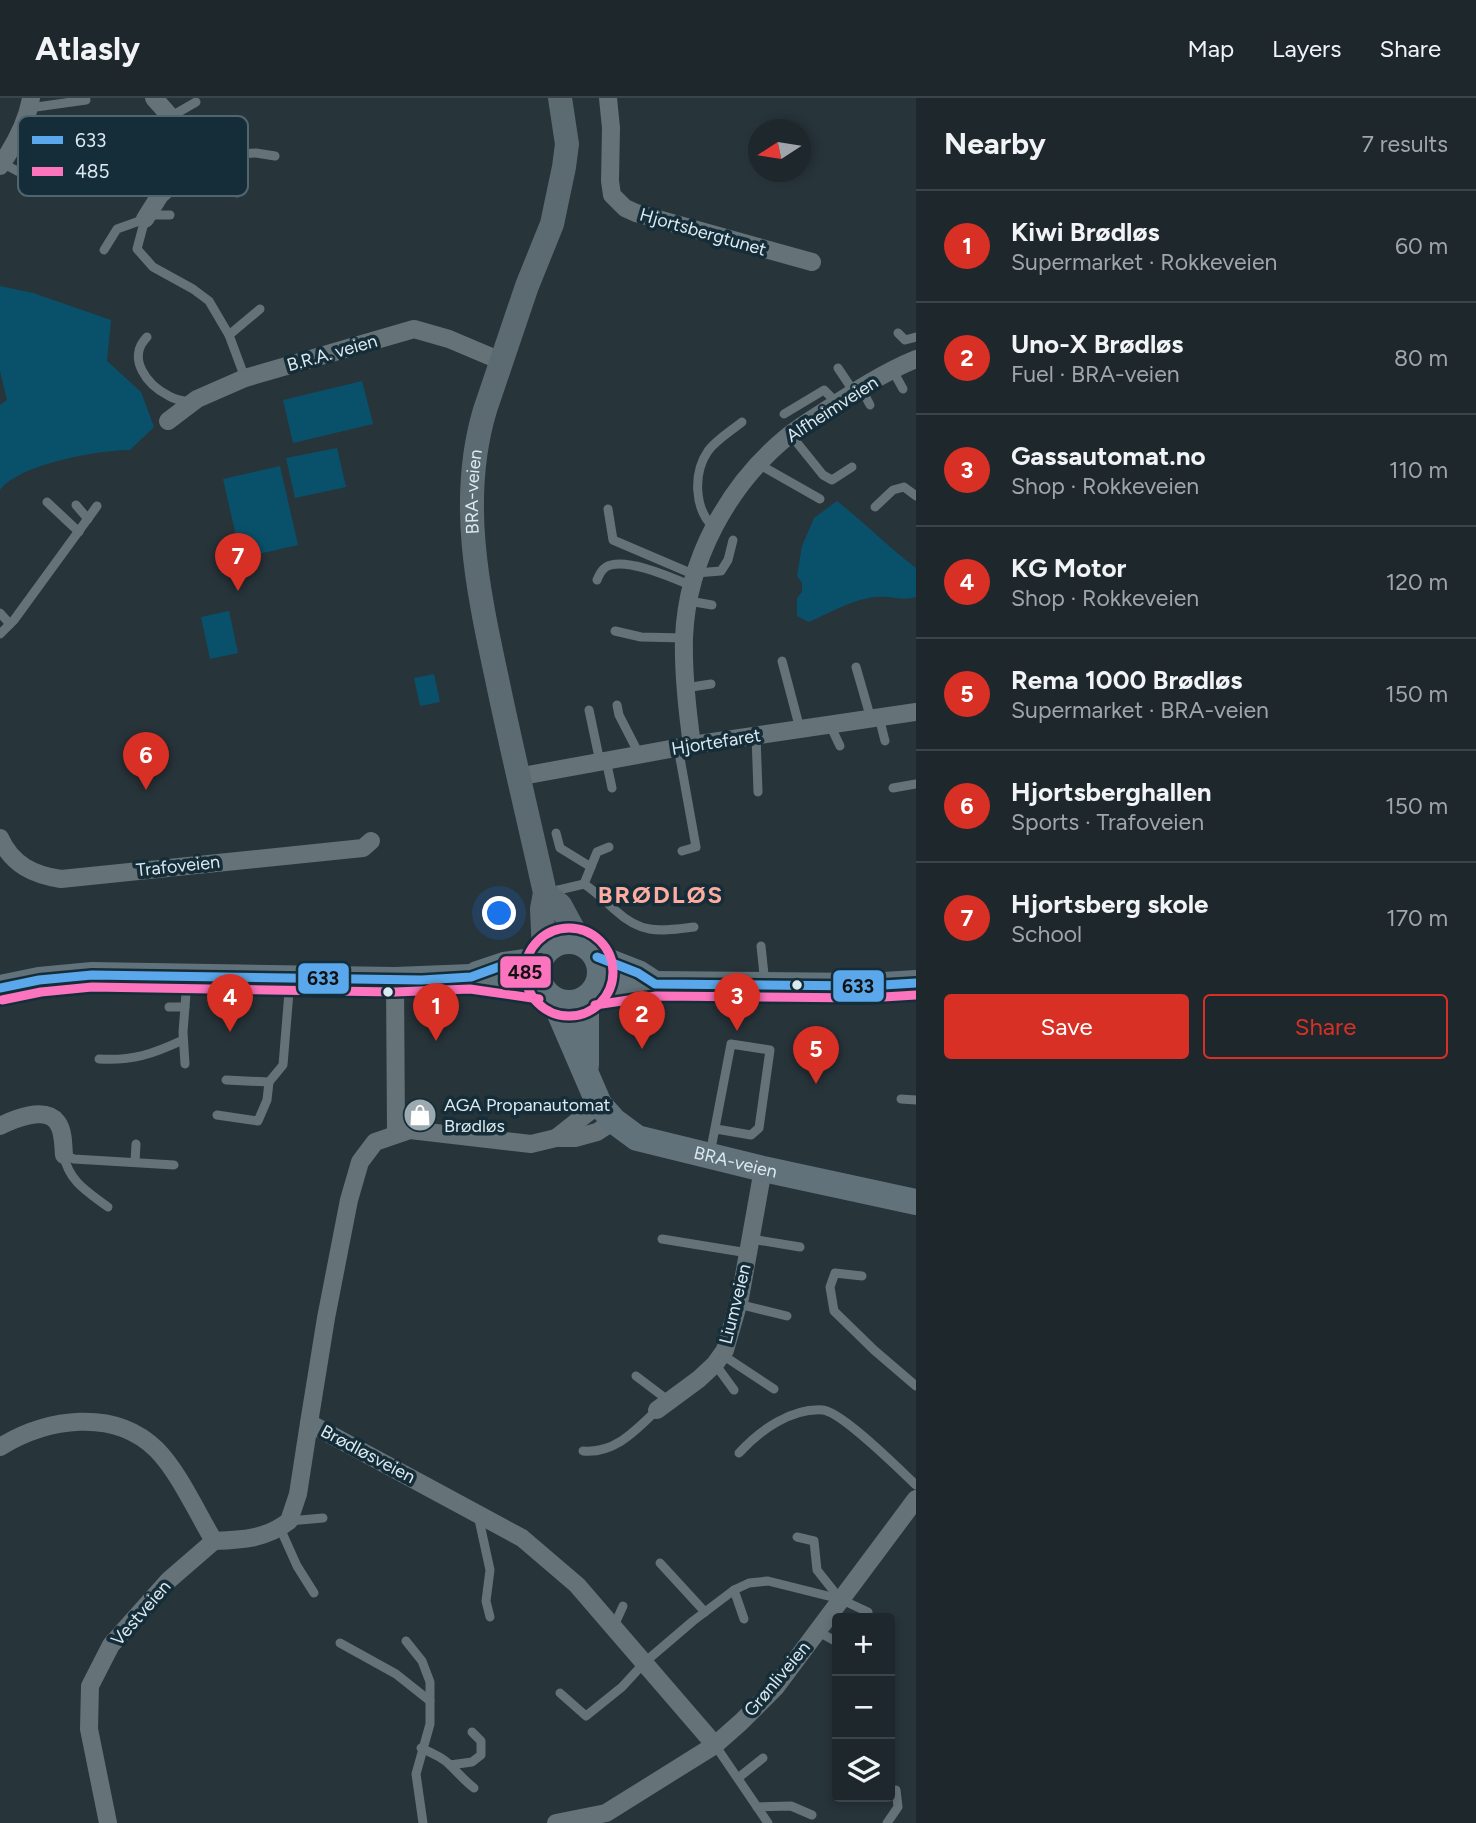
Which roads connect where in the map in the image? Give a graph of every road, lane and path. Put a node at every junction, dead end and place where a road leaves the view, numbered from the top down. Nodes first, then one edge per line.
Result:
1 (155, 98) edge
2 (560, 98) edge
3 (608, 98) edge
4 (86, 100) dead end
5 (196, 102) dead end
6 (30, 103) edge
7 (169, 116) edge
8 (172, 116) edge
9 (18, 133) edge
10 (248, 154) edge
11 (275, 156) dead end
12 (1, 164) edge
13 (18, 172) edge
14 (159, 196) edge
15 (170, 215) dead end
16 (147, 217) junction
17 (104, 250) dead end
18 (811, 262) dead end
19 (260, 309) dead end
20 (898, 333) dead end
21 (229, 335) junction
22 (147, 337) dead end
23 (916, 337) edge
24 (916, 359) edge
25 (501, 361) junction
26 (838, 368) dead end
27 (892, 371) junction
28 (234, 378) junction
29 (903, 389) dead end
30 (858, 390) junction
31 (837, 402) junction
32 (192, 403) junction
33 (870, 405) dead end
34 (784, 414) dead end
35 (168, 421) dead end
36 (741, 422) dead end
37 (790, 434) junction
38 (760, 465) junction
39 (852, 467) dead end
40 (916, 496) edge
41 (820, 499) dead end
42 (47, 502) dead end
43 (76, 505) dead end
44 (97, 506) dead end
45 (875, 507) dead end
46 (608, 509) dead end
47 (88, 519) junction
48 (713, 527) junction
49 (79, 532) junction
50 (733, 540) dead end
51 (597, 580) dead end
52 (693, 584) junction
53 (712, 605) dead end
54 (0, 613) edge
55 (10, 624) junction
56 (615, 631) dead end
57 (0, 634) edge
58 (684, 638) junction
59 (782, 661) dead end
60 (856, 667) dead end
61 (711, 684) dead end
62 (685, 688) junction
63 (617, 705) dead end
64 (589, 710) dead end
65 (916, 712) edge
66 (875, 718) junction
67 (830, 724) junction
68 (800, 729) junction
69 (756, 735) junction
70 (884, 741) dead end
71 (685, 746) junction
72 (840, 746) dead end
73 (639, 754) junction
74 (603, 761) junction
75 (517, 777) junction
76 (916, 784) edge
77 (612, 788) dead end
78 (893, 788) dead end
79 (758, 792) dead end
80 (555, 833) dead end
81 (0, 838) edge
82 (371, 841) dead end
83 (608, 847) dead end
84 (682, 851) dead end
85 (591, 866) junction
86 (584, 884) junction
87 (545, 893) junction
88 (694, 927) dead end
89 (761, 946) dead end
90 (589, 950) junction
91 (542, 956) junction
92 (187, 975) junction
93 (471, 977) junction
94 (290, 978) junction
95 (395, 980) junction
96 (916, 983) edge
97 (655, 984) junction
98 (765, 986) junction
99 (0, 988) edge
100 (548, 994) junction
101 (590, 996) junction
102 (169, 1007) dead end
103 (185, 1007) junction
104 (183, 1040) junction
105 (99, 1059) dead end
106 (185, 1064) dead end
107 (587, 1073) junction
108 (226, 1080) dead end
109 (270, 1082) junction
110 (901, 1099) dead end
111 (916, 1100) edge
112 (607, 1112) junction
113 (218, 1115) dead end
114 (3, 1119) edge
115 (716, 1129) junction
116 (396, 1133) junction
117 (136, 1144) dead end
118 (64, 1155) junction
119 (709, 1156) junction
120 (135, 1162) junction
121 (174, 1165) dead end
122 (762, 1169) junction
123 (916, 1202) edge
124 (108, 1207) dead end
125 (662, 1239) dead end
126 (749, 1246) junction
127 (800, 1247) dead end
128 (862, 1276) dead end
129 (738, 1304) junction
130 (787, 1316) dead end
131 (718, 1359) junction
132 (636, 1376) dead end
133 (916, 1386) edge
134 (774, 1389) dead end
135 (734, 1390) dead end
136 (663, 1406) junction
137 (309, 1423) junction
138 (0, 1447) edge
139 (583, 1451) dead end
140 (739, 1452) dead end
141 (916, 1485) edge
142 (916, 1499) edge
143 (477, 1513) junction
144 (323, 1518) dead end
145 (284, 1525) junction
146 (797, 1537) dead end
147 (214, 1541) junction
148 (660, 1563) dead end
149 (734, 1590) junction
150 (314, 1593) dead end
151 (840, 1599) junction
152 (623, 1606) dead end
153 (705, 1612) junction
154 (868, 1612) dead end
155 (490, 1617) dead end
156 (744, 1619) dead end
157 (614, 1626) junction
158 (817, 1631) junction
159 (832, 1639) edge
160 (406, 1641) dead end
161 (340, 1643) dead end
162 (645, 1662) junction
163 (560, 1693) dead end
164 (430, 1702) junction
165 (472, 1732) dead end
166 (716, 1745) junction
167 (421, 1748) junction
168 (763, 1758) dead end
169 (450, 1765) junction
170 (738, 1778) junction
171 (474, 1788) dead end
172 (895, 1796) edge
173 (757, 1807) junction
174 (811, 1815) dead end
175 (108, 1823) edge
176 (423, 1823) edge
177 (556, 1823) edge
178 (768, 1823) edge
179 (887, 1823) edge

1 - 7 street
2 - 25 main road, BRA-veien
3 - 18 street, Hjortsbergtunet
4 - 6 lane
5 - 8 lane
9 - 12 street
10 - 11 lane
12 - 13 lane
14 - 16 street
15 - 16 lane
16 - 17 lane
16 - 21 lane
19 - 21 lane
20 - 23 lane
21 - 28 lane
22 - 32 lane
24 - 27 street, Alfheimveien
25 - 28 street, B.R.A. veien
25 - 75 main road, BRA-veien
26 - 30 lane
27 - 29 lane
27 - 30 street, Alfheimveien
28 - 32 street, B.R.A. veien
30 - 31 street, Alfheimveien
30 - 33 lane
31 - 34 lane
31 - 37 street, Alfheimveien
32 - 35 street, B.R.A. veien
36 - 48 lane
37 - 38 street, Alfheimveien
37 - 39 lane
38 - 41 lane
38 - 48 street, Alfheimveien
40 - 45 lane
42 - 49 lane
43 - 47 lane
44 - 47 lane
46 - 52 lane
47 - 49 lane
48 - 52 street, Alfheimveien
49 - 55 lane
50 - 52 lane
51 - 52 lane
52 - 53 lane
52 - 58 street, Alfheimveien
54 - 55 lane
55 - 57 lane
56 - 58 lane
58 - 62 street, Alfheimveien
59 - 68 lane
60 - 66 lane
61 - 62 lane
62 - 71 street, Alfheimveien
63 - 73 lane
64 - 74 lane
65 - 66 street, Hjortefaret
66 - 67 street, Hjortefaret
66 - 70 lane
67 - 68 street, Hjortefaret
67 - 72 lane
68 - 69 street, Hjortefaret
69 - 71 street, Hjortefaret
69 - 79 lane
71 - 73 street, Hjortefaret
71 - 84 lane
73 - 74 street, Hjortefaret
74 - 75 street, Hjortefaret
74 - 77 lane
75 - 87 main road, BRA-veien
76 - 78 lane
80 - 85 lane
81 - 82 street, Trafoveien
83 - 85 lane
85 - 86 lane
86 - 87 lane
86 - 88 lane
87 - 90 main road, BRA-veien
87 - 91 main road, BRA-veien
89 - 98 lane
90 - 91 main road
90 - 97 main road
90 - 101 main road
91 - 93 main road
91 - 100 main road
92 - 94 main road
92 - 99 main road
92 - 103 lane
93 - 95 main road
93 - 100 main road
94 - 95 main road
94 - 109 lane
95 - 116 street
96 - 98 main road
97 - 98 main road
97 - 101 main road
100 - 101 main road
100 - 107 main road
101 - 107 main road
102 - 103 lane
103 - 104 lane
104 - 105 lane
104 - 106 lane
107 - 112 main road
108 - 109 lane
109 - 113 lane
110 - 111 lane
112 - 116 street
112 - 119 main road, BRA-veien
114 - 118 street
115 - 115 lane
115 - 119 lane
116 - 137 street, Brødløsveien
117 - 120 lane
118 - 120 lane
118 - 124 lane
119 - 122 main road, BRA-veien
120 - 121 lane
122 - 123 main road, BRA-veien
122 - 126 street, Liumveien
125 - 126 lane
126 - 127 lane
126 - 129 street, Liumveien
128 - 133 lane
129 - 130 lane
129 - 131 street, Liumveien
131 - 134 lane
131 - 135 lane
131 - 136 street, Liumveien
132 - 136 lane
136 - 139 lane
137 - 143 street, Brødløsveien
137 - 145 street
138 - 147 street
140 - 141 lane
142 - 151 street, Grønliveien
143 - 155 lane
143 - 157 street, Brødløsveien
144 - 145 lane
145 - 147 street
145 - 150 lane
146 - 151 lane
147 - 175 street, Vestveien
148 - 153 lane
149 - 151 lane
149 - 153 lane
149 - 156 lane
151 - 154 lane
151 - 158 street, Grønliveien
152 - 157 lane
153 - 162 lane
157 - 162 street, Brødløsveien
158 - 159 lane
158 - 166 street, Grønliveien
160 - 164 lane
161 - 164 lane
162 - 163 lane
162 - 166 street, Brødløsveien
164 - 167 lane
165 - 169 lane
166 - 170 lane
166 - 177 street, Grønliveien
167 - 169 lane
167 - 176 lane
168 - 170 lane
169 - 171 lane
170 - 173 lane
172 - 179 lane
173 - 174 lane
173 - 178 lane

